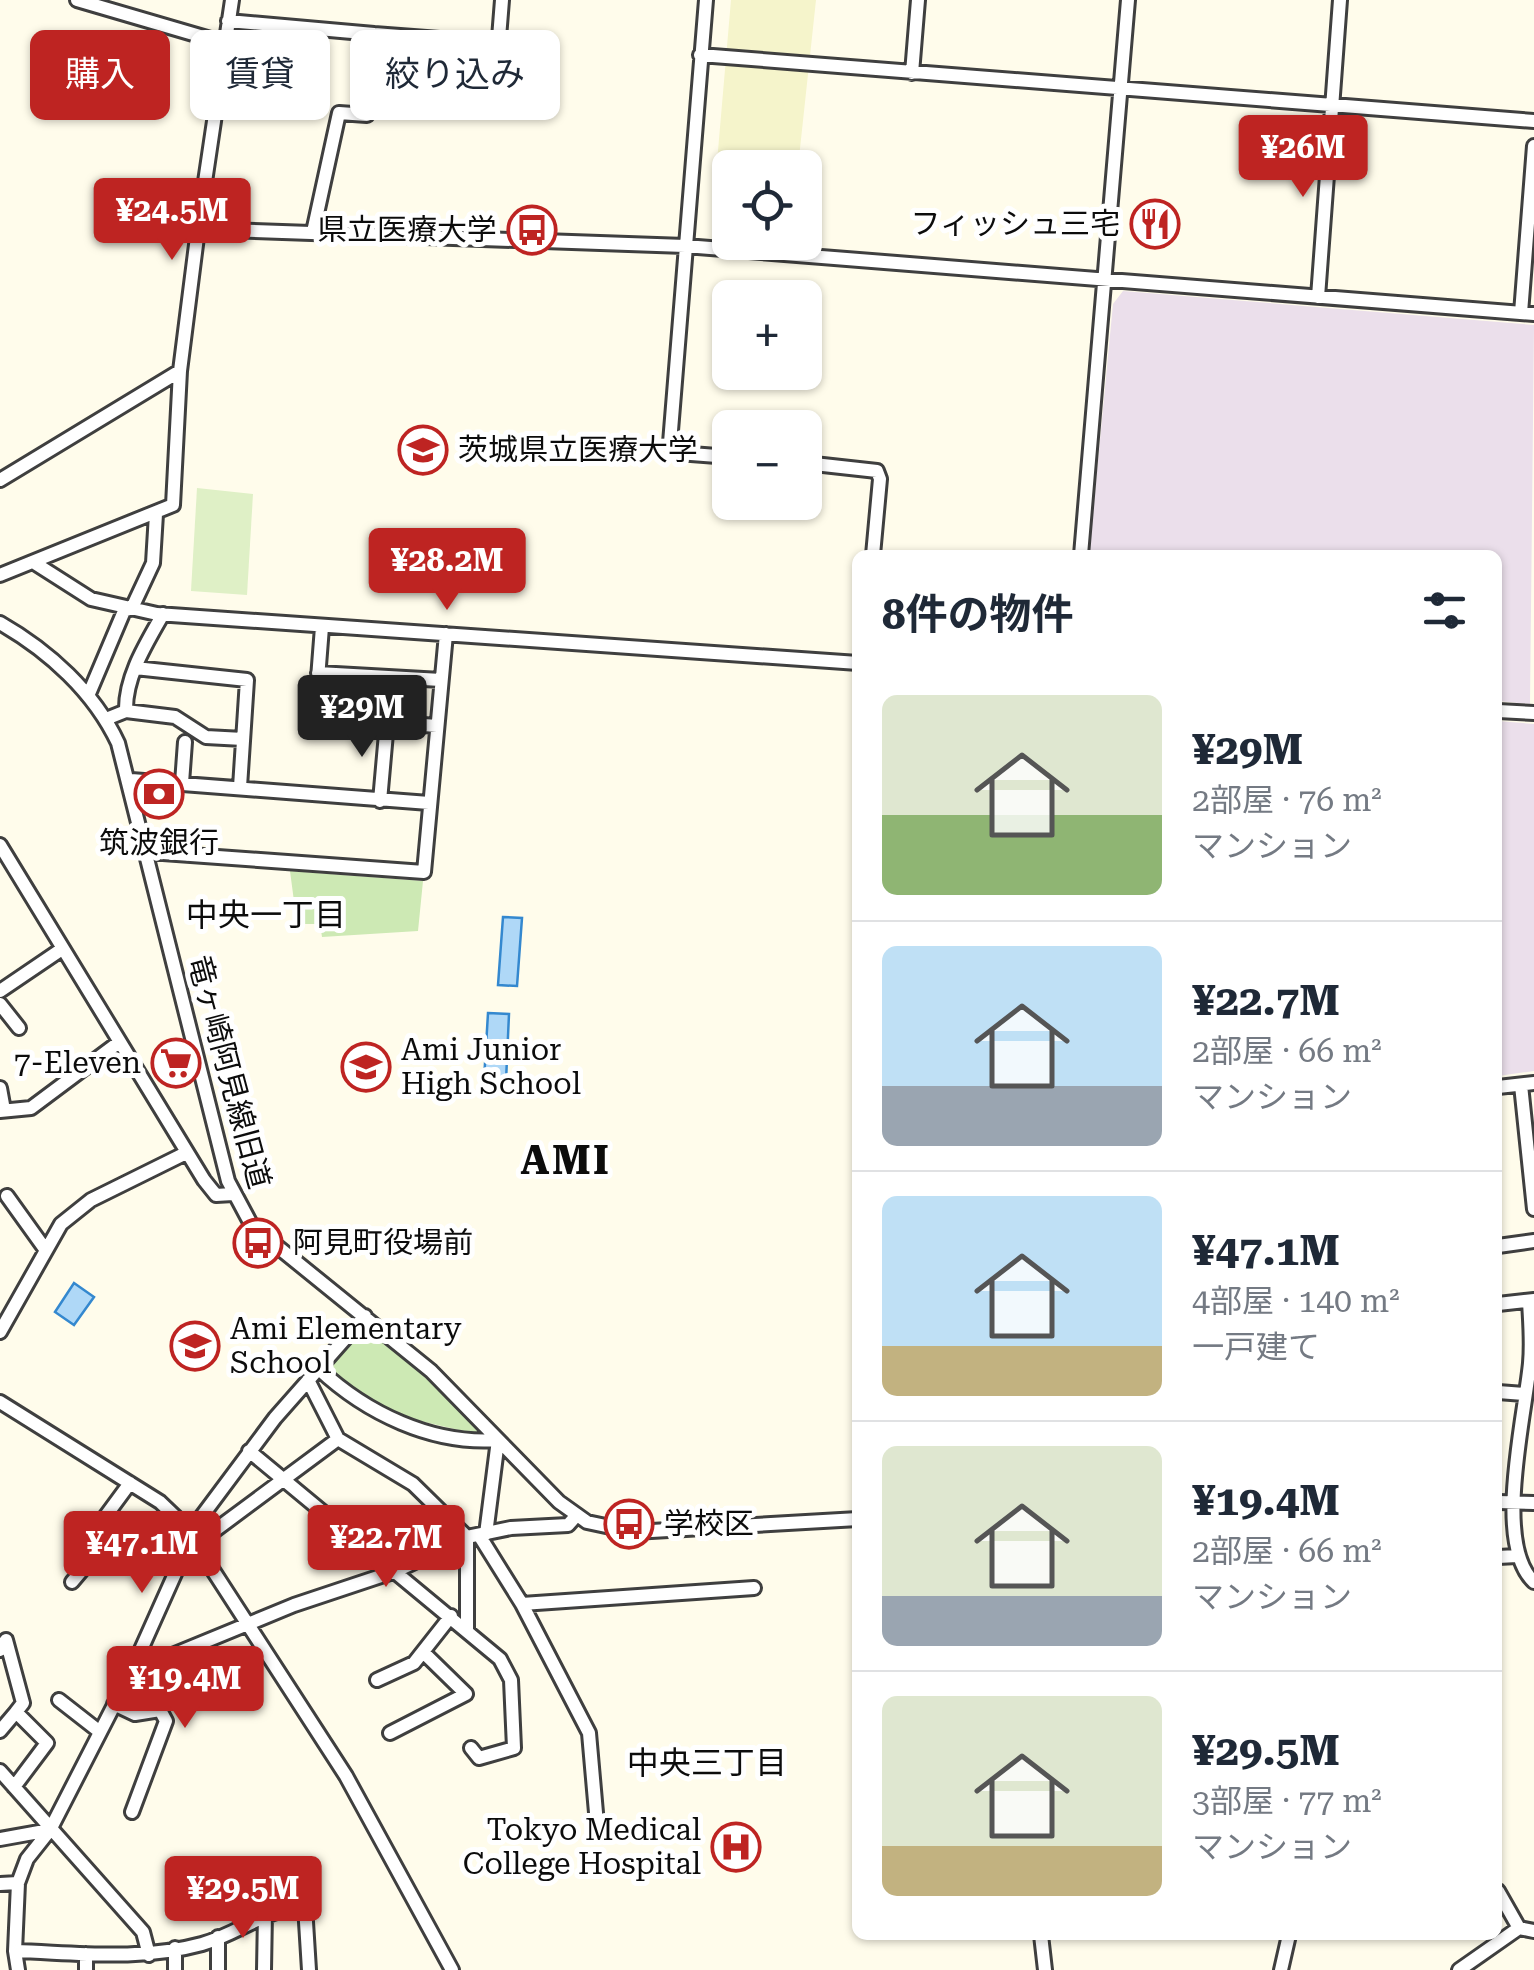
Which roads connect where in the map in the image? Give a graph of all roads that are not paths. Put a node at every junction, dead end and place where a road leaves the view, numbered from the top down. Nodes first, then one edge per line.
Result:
1 (77, 0) edge
2 (232, 0) edge
3 (502, 0) edge
4 (706, 0) edge
5 (918, 0) edge
6 (1128, 0) edge
7 (1340, 0) edge
8 (228, 21) junction
9 (226, 30) edge
10 (500, 30) edge
11 (190, 32) edge
12 (350, 32) edge
13 (700, 56) junction
14 (912, 73) junction
15 (1121, 90) junction
16 (1332, 106) junction
17 (350, 114) edge
18 (213, 120) edge
19 (1534, 122) edge
20 (1534, 146) edge
21 (198, 229) junction
22 (313, 232) junction
23 (685, 246) junction
24 (1106, 278) junction
25 (1318, 296) junction
26 (1528, 313) edge
27 (180, 371) junction
28 (712, 456) edge
29 (822, 464) edge
30 (0, 480) edge
31 (156, 514) junction
32 (874, 550) edge
33 (1081, 550) edge
34 (33, 562) junction
35 (0, 575) edge
36 (132, 608) junction
37 (163, 614) junction
38 (0, 623) edge
39 (322, 626) junction
40 (446, 634) junction
41 (852, 664) edge
42 (135, 668) junction
43 (318, 673) junction
44 (442, 680) junction
45 (88, 696) junction
46 (1502, 711) edge
47 (126, 712) junction
48 (1534, 713) edge
49 (106, 719) junction
50 (387, 722) junction
51 (438, 726) junction
52 (243, 739) junction
53 (185, 742) dead end
54 (130, 780) junction
55 (182, 784) junction
56 (240, 787) junction
57 (380, 801) junction
58 (430, 803) junction
59 (0, 845) edge
60 (149, 852) junction
61 (62, 949) junction
62 (0, 991) edge
63 (0, 1004) edge
64 (19, 1028) dead end
65 (118, 1044) junction
66 (1528, 1084) edge
67 (1502, 1087) edge
68 (0, 1088) edge
69 (2, 1111) edge
70 (186, 1153) junction
71 (232, 1194) junction
72 (7, 1196) dead end
73 (1534, 1209) edge
74 (1534, 1241) edge
75 (1502, 1245) edge
76 (45, 1249) junction
77 (1531, 1300) edge
78 (1502, 1304) edge
79 (365, 1316) junction
80 (0, 1332) edge
81 (319, 1369) junction
82 (308, 1380) junction
83 (1502, 1392) edge
84 (1524, 1394) junction
85 (1, 1405) edge
86 (338, 1439) junction
87 (498, 1440) junction
88 (248, 1451) junction
89 (285, 1478) junction
90 (130, 1483) junction
91 (1502, 1502) edge
92 (1516, 1502) junction
93 (1534, 1503) edge
94 (576, 1516) junction
95 (852, 1519) edge
96 (478, 1535) junction
97 (191, 1538) junction
98 (1517, 1556) junction
99 (1502, 1557) edge
100 (396, 1571) junction
101 (72, 1582) dead end
102 (1534, 1582) edge
103 (754, 1588) dead end
104 (522, 1604) junction
105 (451, 1616) junction
106 (247, 1626) junction
107 (467, 1629) junction
108 (2, 1639) edge
109 (423, 1652) junction
110 (131, 1672) junction
111 (377, 1680) dead end
112 (59, 1700) dead end
113 (114, 1704) junction
114 (16, 1712) junction
115 (0, 1731) edge
116 (100, 1732) junction
117 (390, 1732) dead end
118 (472, 1748) dead end
119 (0, 1771) edge
120 (14, 1787) junction
121 (132, 1812) dead end
122 (597, 1824) dead end
123 (50, 1830) junction
124 (0, 1840) edge
125 (18, 1883) junction
126 (0, 1884) edge
127 (1502, 1895) edge
128 (265, 1913) junction
129 (1527, 1929) edge
130 (218, 1937) junction
131 (1042, 1940) edge
132 (1287, 1940) edge
133 (175, 1948) junction
134 (15, 1951) junction
135 (86, 1954) junction
136 (149, 1955) junction
137 (131, 1964) edge
138 (18, 1970) edge
139 (86, 1970) edge
140 (175, 1970) edge
141 (218, 1970) edge
142 (264, 1970) edge
143 (309, 1970) edge
144 (452, 1970) edge
145 (1046, 1970) edge
146 (1281, 1970) edge
147 (1459, 1970) edge

1 - 11 street
2 - 8 street
3 - 10 street
4 - 13 street
5 - 14 street
6 - 15 street
7 - 16 street
8 - 9 street
8 - 12 street
13 - 14 street
13 - 23 street
14 - 15 street
15 - 16 street
15 - 24 street
16 - 19 street
16 - 25 street
17 - 22 street
18 - 21 street
20 - 26 street
21 - 22 street
21 - 27 street
22 - 23 street
23 - 24 street
23 - 28 street
24 - 25 street
24 - 33 street
25 - 26 street
27 - 30 street
27 - 31 street
29 - 32 street
31 - 34 street
31 - 36 street
34 - 35 street
34 - 36 street
36 - 37 street
36 - 45 street
37 - 39 street
37 - 42 street
38 - 45 street, 竜ヶ崎阿見線旧道
39 - 40 street
39 - 43 street
40 - 41 street
40 - 44 street
42 - 47 street
42 - 52 street
43 - 44 street
43 - 50 street
44 - 51 street
45 - 49 street, 竜ヶ崎阿見線旧道
46 - 48 street
47 - 49 street
47 - 52 street
49 - 54 street, 竜ヶ崎阿見線旧道
50 - 51 street
50 - 57 street
51 - 58 street
52 - 56 street
53 - 55 street
54 - 55 street
54 - 60 street, 竜ヶ崎阿見線旧道
55 - 56 street
56 - 57 street
57 - 58 street
58 - 60 street
59 - 61 street
60 - 71 street, 竜ヶ崎阿見線旧道
61 - 62 street
61 - 65 street
63 - 64 street
65 - 69 street
65 - 70 street
66 - 67 street
66 - 73 street
68 - 69 street
70 - 71 street
70 - 76 street
71 - 79 street, 竜ヶ崎阿見線旧道
72 - 76 street
74 - 75 street
76 - 80 street
77 - 78 street
77 - 84 street
79 - 81 street
79 - 87 street, 竜ヶ崎阿見線旧道
81 - 82 street
81 - 87 street
82 - 86 street
82 - 88 street
83 - 84 street
84 - 92 street
85 - 90 street
86 - 89 street
86 - 96 street
87 - 94 street, 竜ヶ崎阿見線旧道
87 - 96 street
88 - 89 street
88 - 97 street
89 - 97 street
89 - 100 street
90 - 97 street
90 - 101 street
91 - 92 street
92 - 93 street
92 - 98 street
94 - 95 street, 竜ヶ崎阿見線旧道
94 - 96 street
96 - 100 street
96 - 104 street
96 - 107 street
97 - 106 street
97 - 110 street
98 - 99 street
98 - 102 street
100 - 105 street
100 - 106 street
103 - 104 street
104 - 122 street
105 - 107 street
105 - 109 street
106 - 110 street
106 - 144 street
107 - 118 street
108 - 114 street
109 - 111 street
109 - 117 street
110 - 113 street
112 - 116 street
113 - 116 street
113 - 121 street
114 - 115 street
114 - 120 street
116 - 123 street
119 - 120 street
120 - 123 street
123 - 124 street
123 - 125 street
123 - 136 street
125 - 126 street
125 - 134 street
127 - 129 street
128 - 130 street
128 - 142 street
128 - 143 street
129 - 147 street
130 - 133 street
130 - 141 street
131 - 145 street
132 - 146 street
133 - 136 street
133 - 140 street
134 - 135 street
134 - 138 street
135 - 137 street
135 - 139 street
136 - 137 street

